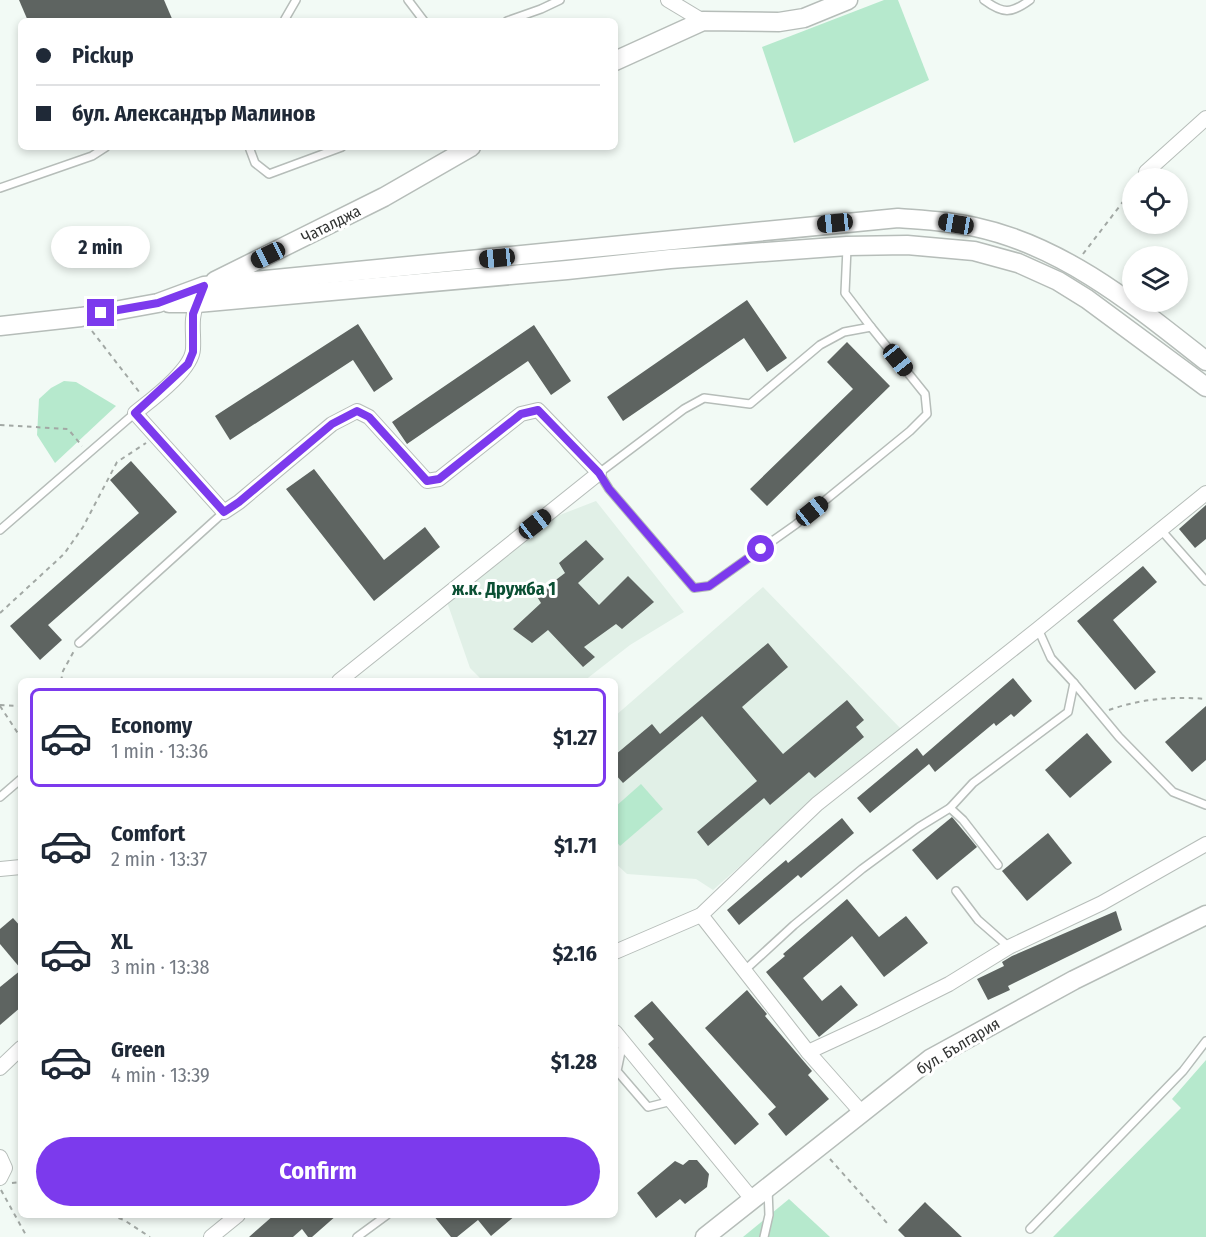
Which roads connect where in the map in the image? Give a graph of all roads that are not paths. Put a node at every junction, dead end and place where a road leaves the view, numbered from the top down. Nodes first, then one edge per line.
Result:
1 (296, 0) edge
2 (408, 0) edge
3 (560, 0) edge
4 (668, 0) edge
5 (848, 0) edge
6 (984, 0) edge
7 (1030, 0) edge
8 (286, 18) edge
9 (422, 18) edge
10 (516, 18) edge
11 (703, 21) junction
12 (618, 60) edge
13 (1206, 118) edge
14 (101, 150) edge
15 (250, 150) edge
16 (334, 150) edge
17 (466, 150) edge
18 (1150, 168) edge
19 (0, 188) edge
20 (847, 246) junction
21 (201, 295) junction
22 (0, 326) edge
23 (871, 327) junction
24 (1206, 361) edge
25 (1206, 387) edge
26 (135, 413) junction
27 (599, 473) junction
28 (1206, 493) edge
29 (224, 512) junction
30 (0, 530) edge
31 (1161, 530) junction
32 (1206, 581) edge
33 (1038, 630) junction
34 (79, 643) road end
35 (343, 678) edge
36 (1074, 683) junction
37 (18, 781) edge
38 (0, 796) edge
39 (1206, 805) edge
40 (950, 808) junction
41 (1206, 844) edge
42 (998, 866) dead end
43 (18, 867) edge
44 (0, 869) edge
45 (956, 891) dead end
46 (701, 915) junction
47 (1206, 915) edge
48 (1009, 947) junction
49 (618, 951) edge
50 (745, 970) junction
51 (619, 1037) edge
52 (1206, 1041) edge
53 (18, 1051) edge
54 (808, 1052) junction
55 (618, 1054) edge
56 (0, 1068) edge
57 (618, 1072) edge
58 (672, 1101) junction
59 (862, 1113) junction
60 (0, 1157) edge
61 (0, 1178) edge
62 (768, 1186) junction
63 (752, 1199) junction
64 (234, 1218) edge
65 (383, 1218) edge
66 (1030, 1229) dead end
67 (211, 1237) edge
68 (357, 1237) edge
69 (705, 1237) edge
70 (764, 1237) edge

1 - 8 lane
2 - 9 lane
3 - 10 lane
4 - 11 street
5 - 11 street
6 - 7 lane
11 - 12 street
13 - 18 street
14 - 19 lane
15 - 16 lane
17 - 21 street, Чаталджа
20 - 21 street
20 - 23 lane
20 - 25 street
21 - 22 street
21 - 24 street
21 - 26 street
23 - 27 lane
23 - 27 lane
26 - 29 street
26 - 30 lane
27 - 29 street
27 - 35 street
28 - 31 street
29 - 34 lane
31 - 32 lane
31 - 33 street
33 - 36 lane
33 - 46 street
36 - 39 lane
36 - 40 lane
37 - 38 lane
40 - 42 lane
40 - 50 lane
41 - 48 street
43 - 44 street
45 - 48 lane
46 - 49 street
46 - 50 street
47 - 59 street, бул. България
48 - 54 street
50 - 54 street
51 - 55 lane
51 - 58 street
52 - 66 lane
53 - 56 street
54 - 59 street
57 - 58 lane
58 - 63 street
59 - 62 street, бул. България
60 - 61 street
62 - 63 street, бул. България
62 - 70 lane
63 - 69 street, бул. България
64 - 67 street
65 - 68 lane

